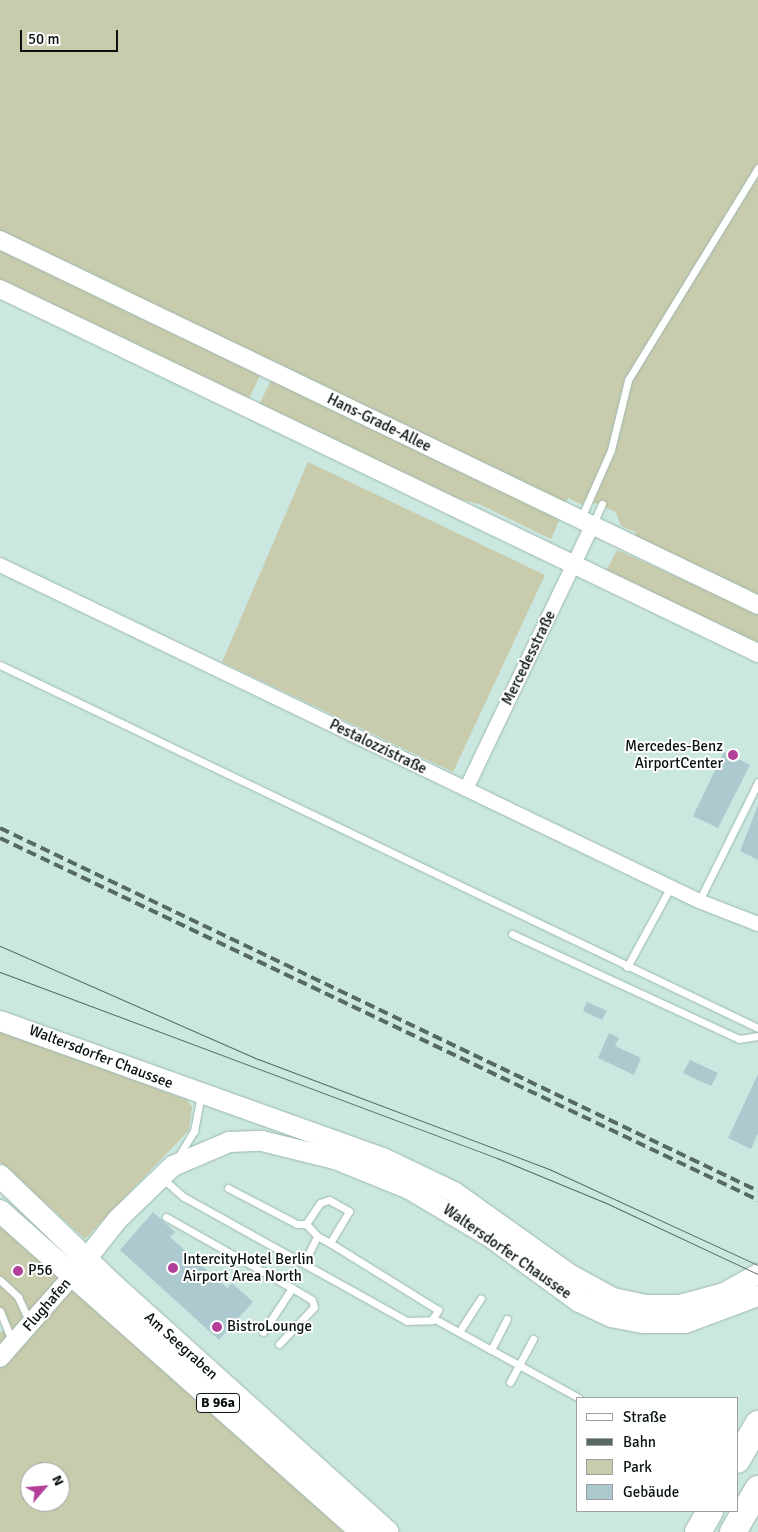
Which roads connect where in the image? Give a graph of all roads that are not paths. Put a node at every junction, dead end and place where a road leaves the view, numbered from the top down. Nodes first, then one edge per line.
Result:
1 (758, 168) edge
2 (0, 240) edge
3 (0, 289) edge
4 (602, 504) dead end
5 (586, 523) junction
6 (0, 565) edge
7 (575, 565) junction
8 (758, 605) edge
9 (758, 653) edge
10 (0, 665) edge
11 (758, 782) edge
12 (466, 789) junction
13 (670, 888) junction
14 (699, 901) junction
15 (758, 924) edge
16 (512, 934) dead end
17 (626, 967) junction
18 (0, 1021) edge
19 (758, 1028) edge
20 (758, 1036) edge
21 (201, 1096) junction
22 (167, 1171) junction
23 (0, 1176) edge
24 (228, 1188) dead end
25 (0, 1211) edge
26 (166, 1217) dead end
27 (306, 1224) junction
28 (317, 1236) junction
29 (330, 1243) junction
30 (304, 1264) junction
31 (80, 1267) junction
32 (758, 1274) edge
33 (0, 1280) edge
34 (292, 1288) junction
35 (481, 1298) dead end
36 (751, 1300) edge
37 (0, 1311) edge
38 (434, 1318) junction
39 (507, 1319) dead end
40 (30, 1324) junction
41 (263, 1332) dead end
42 (459, 1332) junction
43 (533, 1340) dead end
44 (12, 1344) junction
45 (279, 1344) dead end
46 (491, 1350) junction
47 (0, 1358) edge
48 (519, 1365) junction
49 (510, 1382) dead end
50 (577, 1397) edge
51 (758, 1424) edge
52 (738, 1458) edge
53 (757, 1483) edge
54 (709, 1512) edge
55 (362, 1532) edge
56 (388, 1532) edge
57 (698, 1532) edge
58 (733, 1532) edge

1 - 5 lane
2 - 5 street, Hans-Grade-Allee
3 - 7 street
4 - 5 lane
5 - 7 street, Mercedesstraße
5 - 8 street, Hans-Grade-Allee
6 - 12 street, Pestalozzistraße
7 - 9 street
7 - 12 street, Mercedesstraße
10 - 17 lane
11 - 14 lane
12 - 13 street, Pestalozzistraße
13 - 14 street, Pestalozzistraße
13 - 17 lane
14 - 15 street, Pestalozzistraße
16 - 20 lane
17 - 19 lane
18 - 21 main road, Waltersdorfer Chaussee
21 - 22 lane, Waltersdorfer Chaussee
21 - 32 main road, Waltersdorfer Chaussee
22 - 30 lane
22 - 31 main road, Waltersdorfer Chaussee
22 - 36 main road, Waltersdorfer Chaussee
23 - 31 main road, Am Seegraben / B 96a
24 - 27 lane
25 - 31 main road, Am Seegraben / B 96a
26 - 34 lane
27 - 28 lane
27 - 29 lane
28 - 29 lane
28 - 30 lane
29 - 38 lane
30 - 38 lane
31 - 40 street, Flughafen
31 - 55 main road, Am Seegraben / B 96a
31 - 56 main road, Am Seegraben / B 96a
33 - 40 lane
34 - 41 lane
34 - 45 lane
35 - 42 lane
37 - 44 lane
38 - 42 lane
39 - 46 lane
40 - 44 street, Flughafen
42 - 46 lane
43 - 48 lane
44 - 47 street, Flughafen
46 - 48 lane
48 - 49 lane
48 - 50 lane
51 - 52 highway
53 - 58 highway
54 - 57 highway

